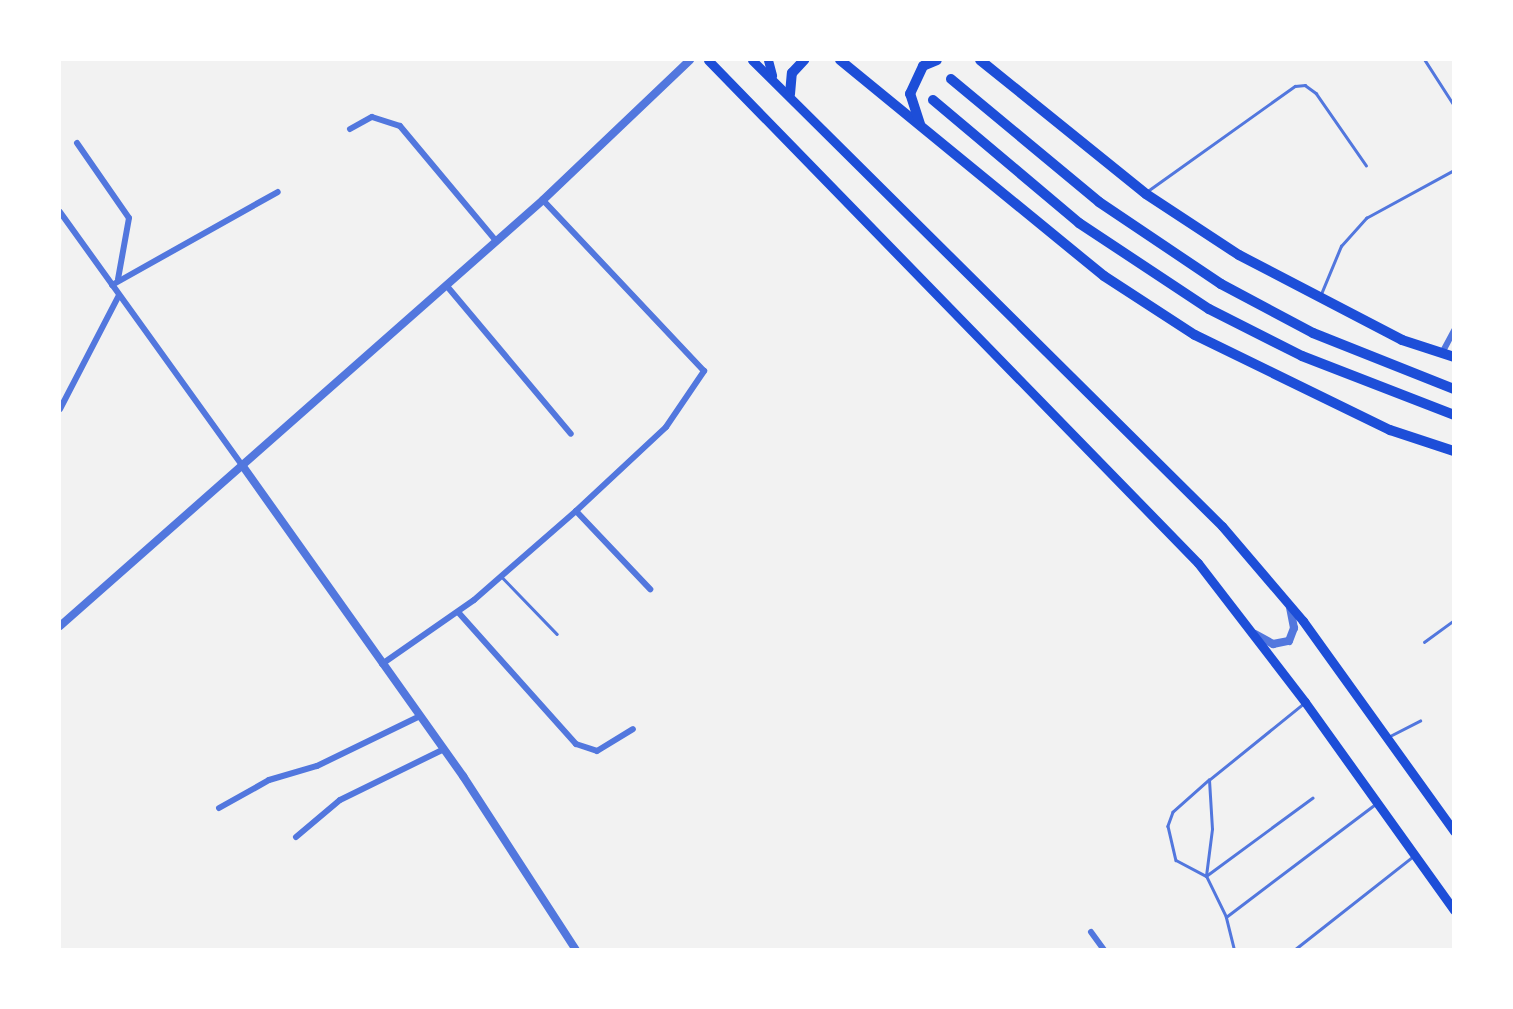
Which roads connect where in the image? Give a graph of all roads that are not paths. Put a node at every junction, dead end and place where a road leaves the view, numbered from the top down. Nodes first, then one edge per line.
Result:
1 (690, 60) edge
2 (708, 60) edge
3 (752, 60) edge
4 (768, 60) edge
5 (804, 60) edge
6 (840, 60) edge
7 (937, 60) edge
8 (981, 60) edge
9 (1425, 60) edge
10 (772, 76) junction
11 (951, 79) dead end
12 (790, 93) junction
13 (933, 100) dead end
14 (1454, 104) edge
15 (920, 127) junction
16 (350, 129) dead end
17 (77, 143) dead end
18 (1366, 165) dead end
19 (1454, 170) edge
20 (278, 191) dead end
21 (1146, 194) junction
22 (543, 200) junction
23 (60, 212) edge
24 (496, 242) junction
25 (118, 279) junction
26 (112, 285) junction
27 (446, 285) junction
28 (120, 295) junction
29 (1319, 300) junction
30 (1454, 330) edge
31 (1442, 353) junction
32 (1454, 357) edge
33 (1454, 389) edge
34 (60, 410) edge
35 (1454, 415) edge
36 (571, 433) dead end
37 (1454, 451) edge
38 (242, 465) junction
39 (576, 511) junction
40 (502, 577) junction
41 (650, 590) dead end
42 (1290, 604) junction
43 (458, 612) junction
44 (1454, 620) edge
45 (60, 626) edge
46 (557, 634) dead end
47 (1255, 634) junction
48 (1424, 642) dead end
49 (383, 664) junction
50 (1306, 702) junction
51 (420, 716) junction
52 (1420, 721) dead end
53 (633, 729) dead end
54 (1387, 738) junction
55 (444, 749) junction
56 (1209, 780) junction
57 (1312, 799) dead end
58 (1377, 803) junction
59 (219, 808) dead end
60 (1454, 831) edge
61 (296, 838) dead end
62 (1415, 855) junction
63 (1206, 876) junction
64 (1454, 909) edge
65 (1226, 917) junction
66 (1091, 932) dead end
67 (576, 950) edge
68 (1104, 950) edge
69 (1234, 950) edge
70 (1294, 950) edge

1 - 22 street
2 - 47 main road
3 - 10 main road
4 - 10 main road
5 - 12 highway
6 - 15 highway
7 - 15 highway
8 - 21 highway
9 - 14 lane
10 - 12 main road
11 - 33 highway
12 - 42 main road
13 - 35 highway
15 - 37 highway
16 - 24 street
17 - 25 street
18 - 21 lane
19 - 29 lane
20 - 25 street
21 - 29 highway
22 - 24 street
22 - 39 street
23 - 26 street
24 - 27 street
25 - 26 street
26 - 28 street
27 - 36 street
27 - 38 street
28 - 34 street
28 - 38 street
29 - 31 highway
30 - 31 street
31 - 32 highway
38 - 45 street
38 - 49 street
39 - 40 street
39 - 41 street
40 - 43 street
40 - 46 lane
42 - 47 street
42 - 54 main road
43 - 49 street
43 - 53 street
44 - 48 lane
47 - 50 main road
49 - 51 street
50 - 56 lane
50 - 58 main road
51 - 55 street
51 - 59 street
52 - 54 lane
54 - 60 main road
55 - 61 street
55 - 67 street
56 - 63 lane
56 - 63 lane
57 - 63 lane
58 - 62 main road
58 - 65 lane
62 - 64 main road
62 - 70 lane
63 - 65 lane
65 - 69 lane
66 - 68 street

